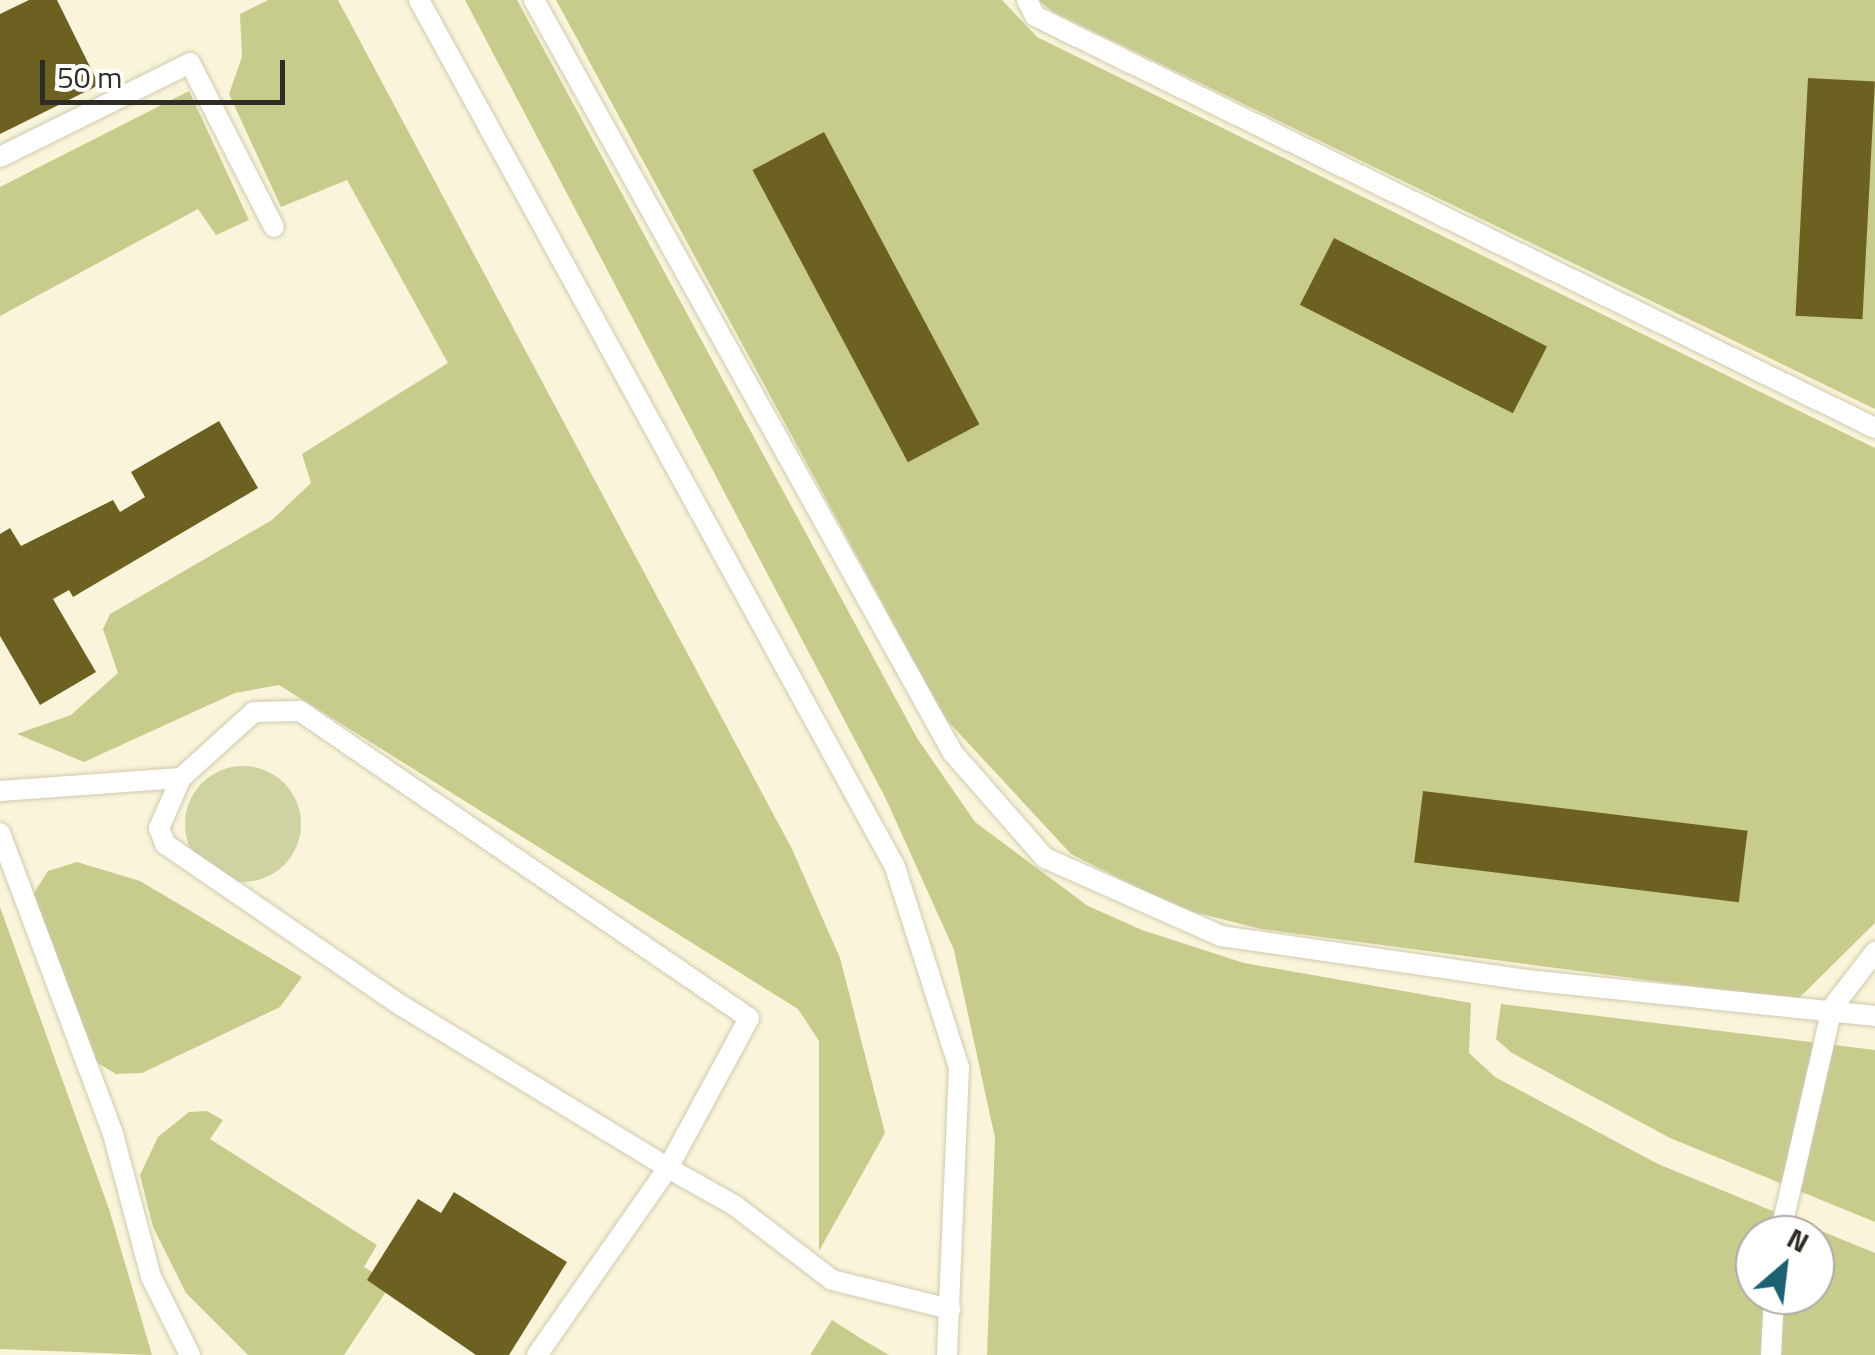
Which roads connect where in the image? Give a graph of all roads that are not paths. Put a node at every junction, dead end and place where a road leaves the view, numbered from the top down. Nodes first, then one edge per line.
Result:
1 (418, 0) edge
2 (534, 0) edge
3 (1026, 0) edge
4 (0, 157) edge
5 (274, 226) dead end
6 (1875, 428) edge
7 (181, 778) junction
8 (0, 792) edge
9 (0, 834) edge
10 (1875, 952) edge
11 (1832, 1008) junction
12 (1875, 1016) edge
13 (668, 1168) junction
14 (1785, 1215) edge
15 (950, 1308) junction
16 (1773, 1315) edge
17 (190, 1355) edge
18 (537, 1355) edge
19 (946, 1355) edge
20 (1771, 1355) edge

1 - 15 lane
2 - 11 lane
3 - 6 lane
4 - 5 lane
7 - 8 lane
7 - 13 lane
7 - 13 lane
9 - 17 lane
10 - 11 lane
11 - 12 lane
11 - 14 lane
13 - 15 lane
13 - 18 lane
15 - 19 lane
16 - 20 lane

